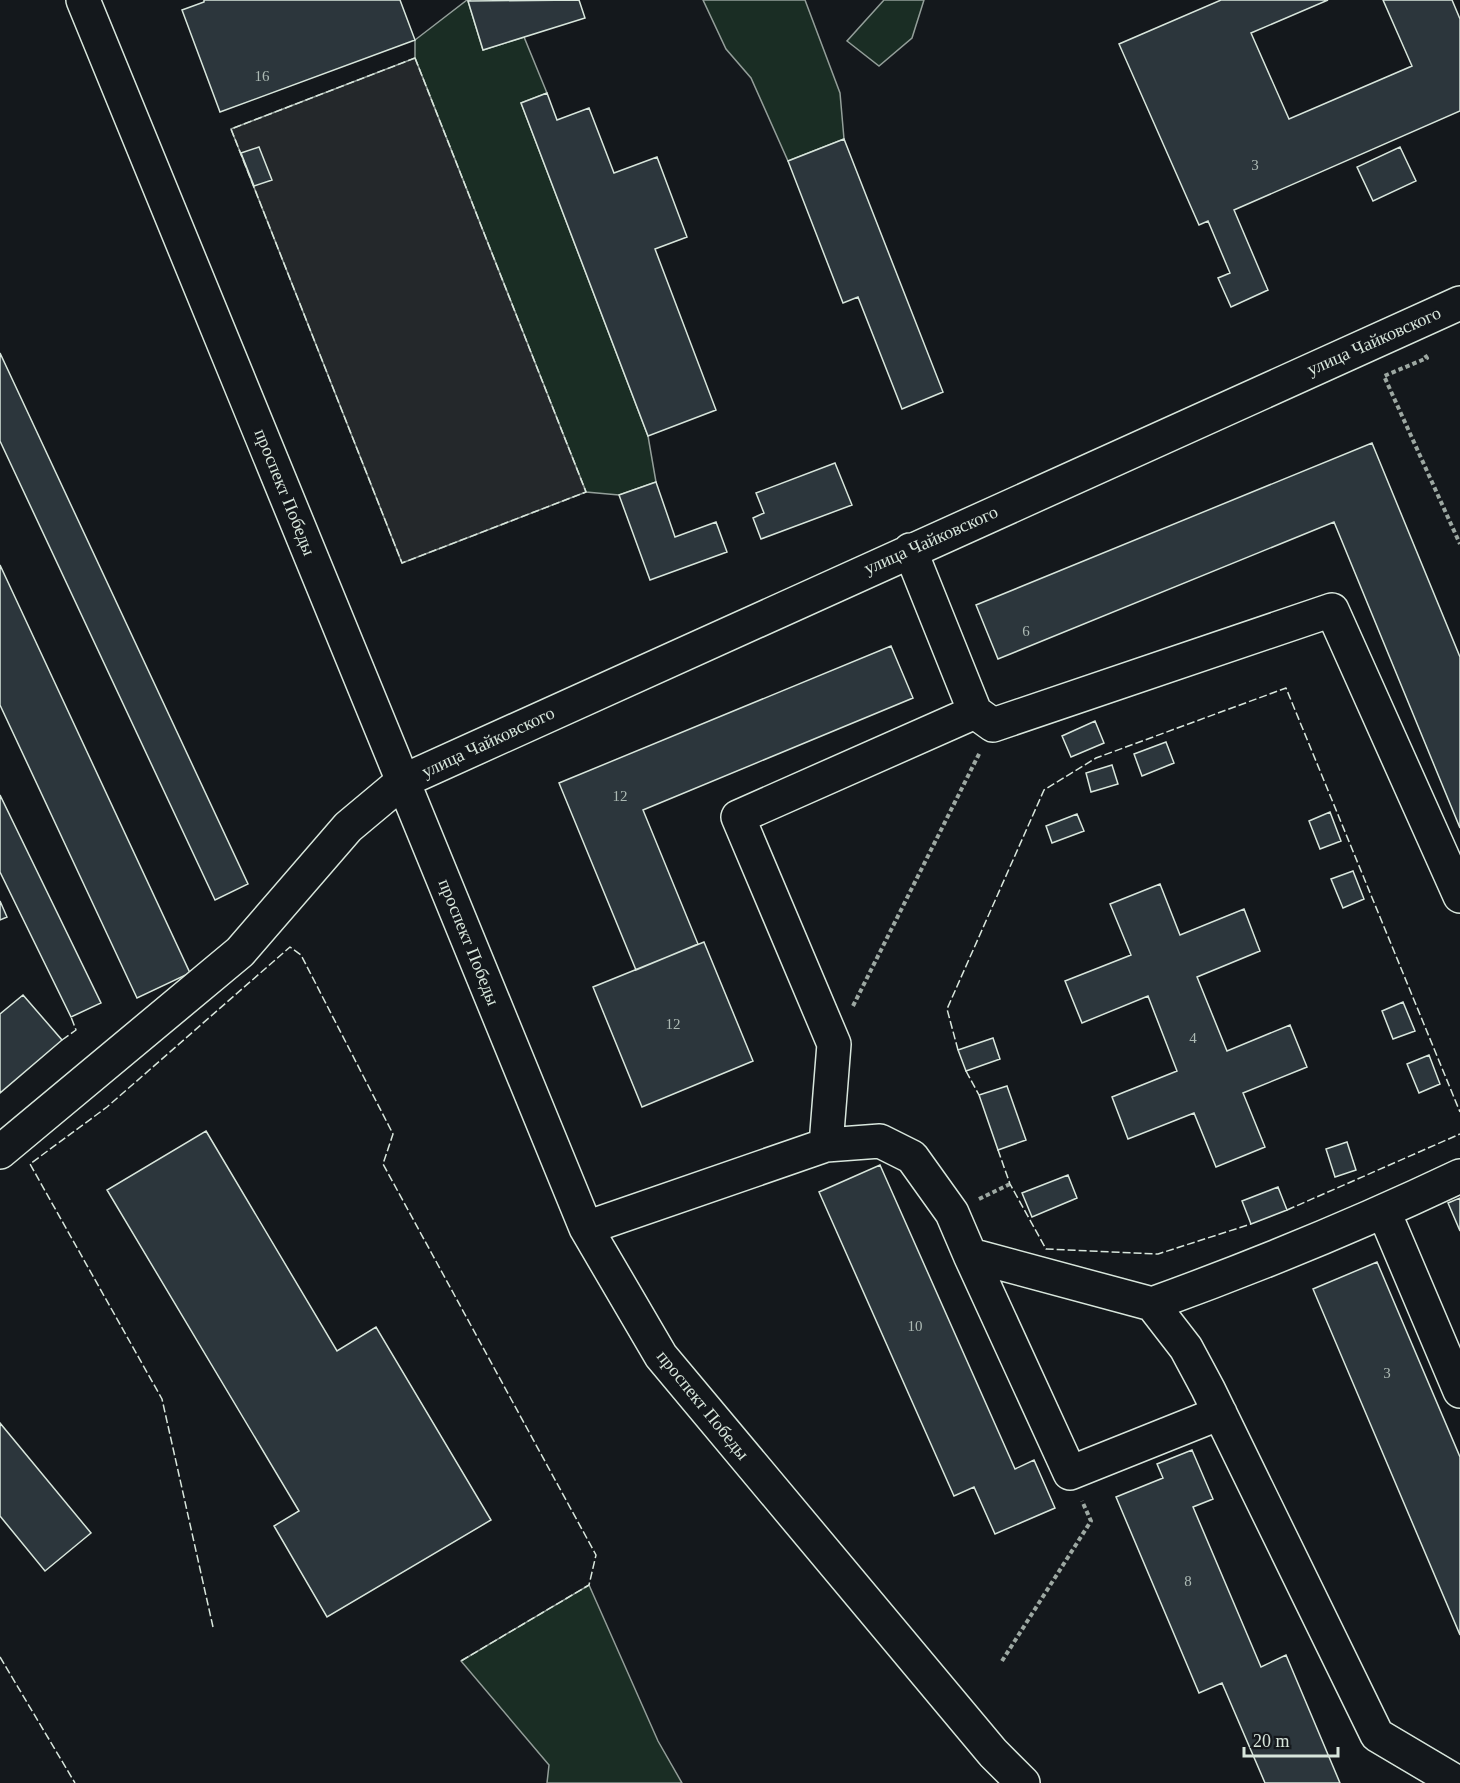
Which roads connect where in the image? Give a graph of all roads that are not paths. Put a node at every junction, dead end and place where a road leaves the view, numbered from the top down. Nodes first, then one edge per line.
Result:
1 (89, 2) edge
2 (1460, 303) edge
3 (910, 550) junction
4 (984, 718) junction
5 (403, 781) junction
6 (1460, 896) edge
7 (826, 1145) junction
8 (0, 1152) edge
9 (1460, 1176) edge
10 (1384, 1212) junction
11 (586, 1228) junction
12 (970, 1255) junction
13 (1152, 1304) junction
14 (1460, 1391) edge
15 (1220, 1413) junction
16 (1023, 1783) edge
17 (1458, 1783) edge

1 - 5 street, проспект Победы
2 - 3 street, улица Чайковского
3 - 4 street
3 - 5 street, улица Чайковского
4 - 6 street
4 - 7 street
5 - 8 street, улица Чайковского
5 - 11 street, проспект Победы
7 - 11 street
7 - 12 street
9 - 10 street
10 - 13 street
10 - 14 street
11 - 16 street, проспект Победы
12 - 13 street
12 - 15 street
13 - 15 street
15 - 17 street

